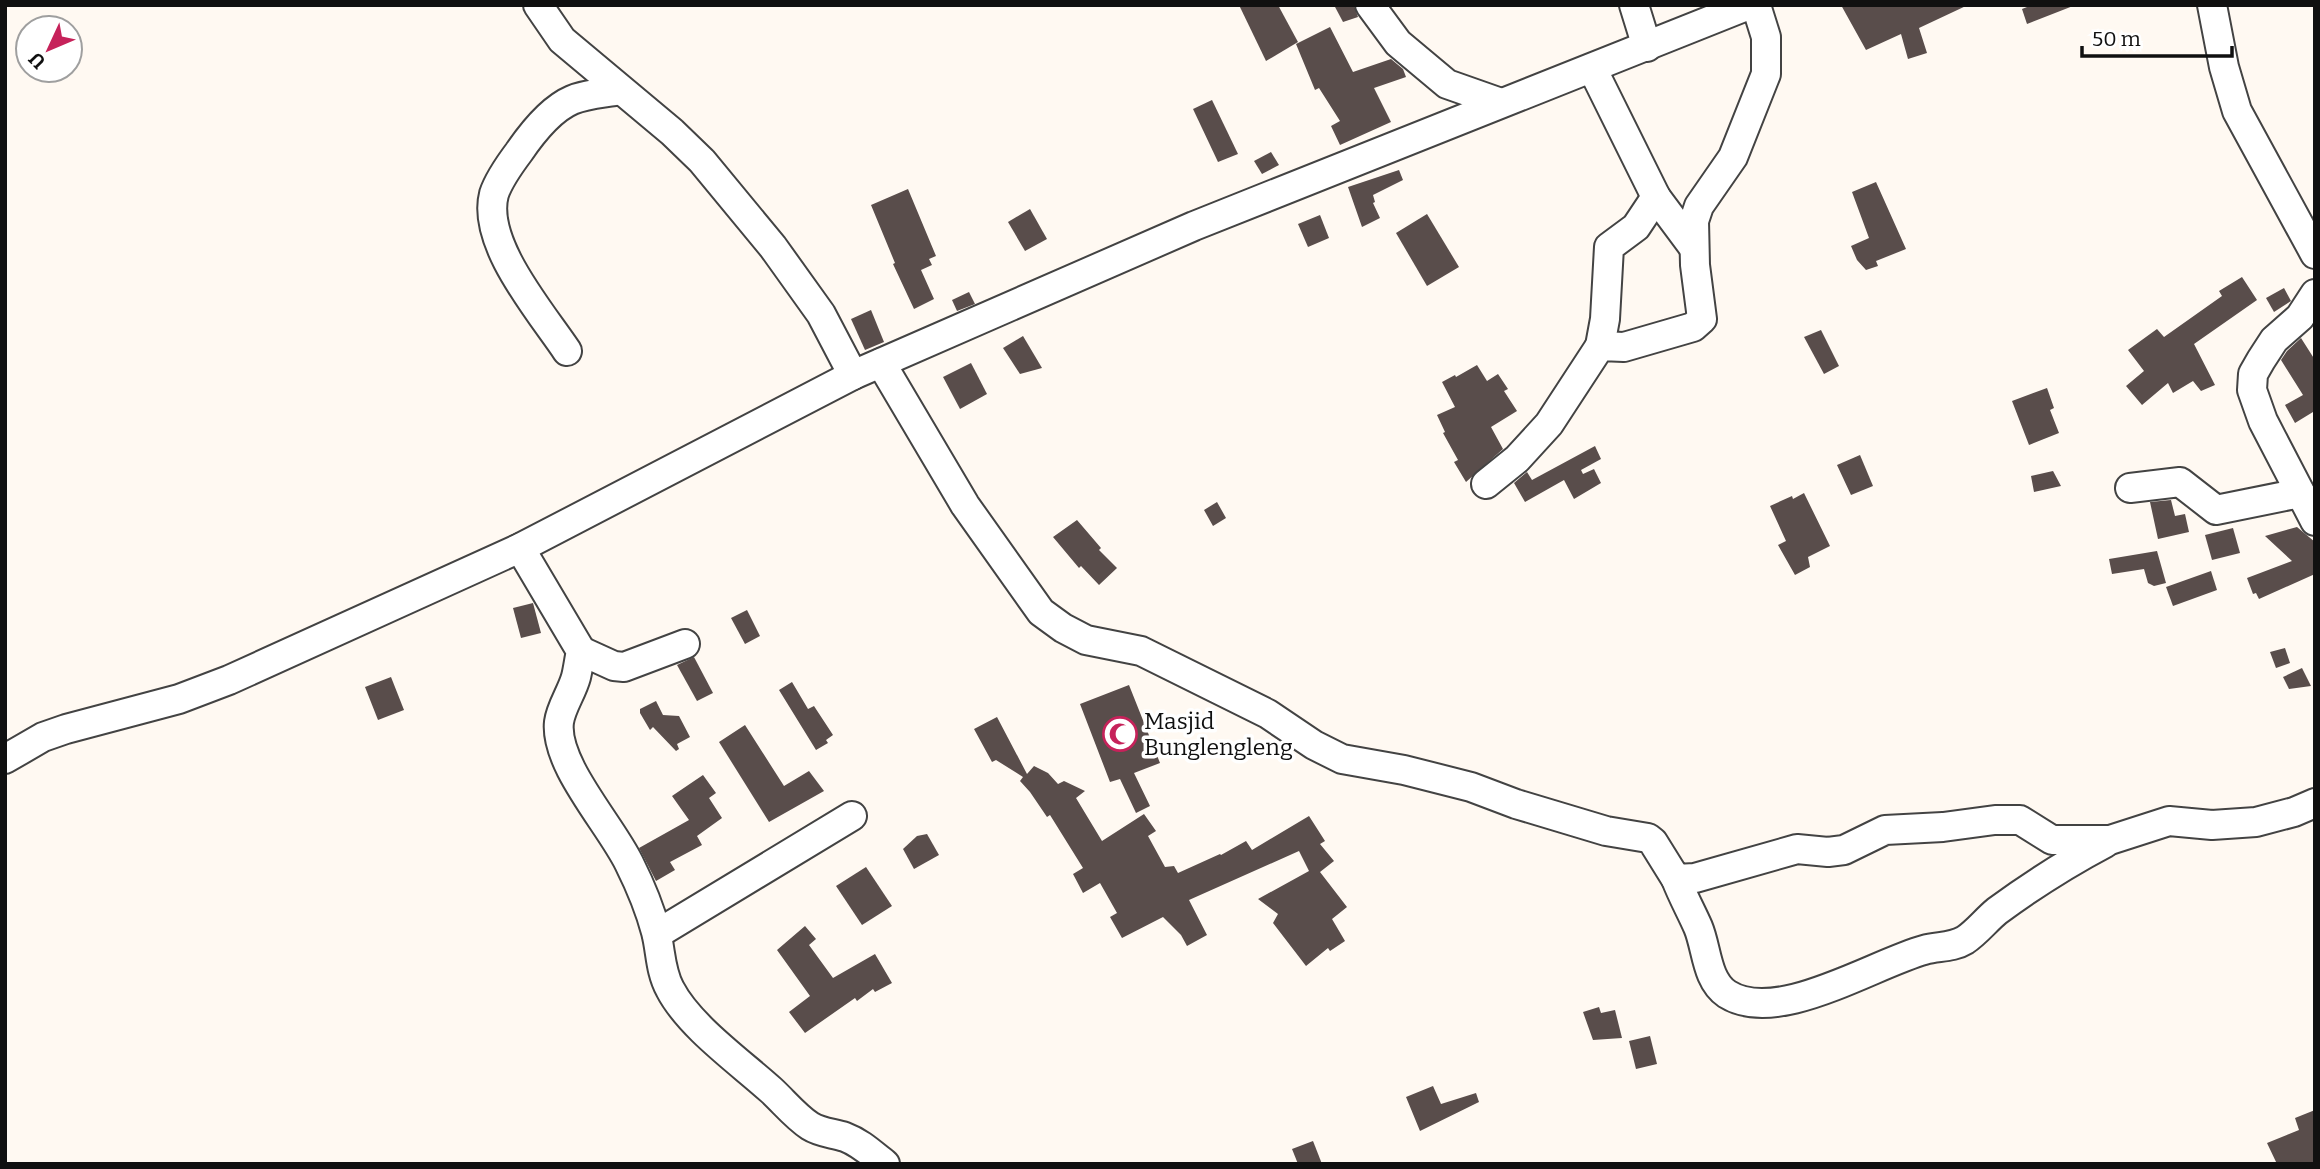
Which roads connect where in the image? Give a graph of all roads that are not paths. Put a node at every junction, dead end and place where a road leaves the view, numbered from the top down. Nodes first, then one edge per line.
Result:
1 (538, 5) edge
2 (1370, 5) edge
3 (1634, 5) edge
4 (1749, 5) edge
5 (1756, 5) edge
6 (2212, 5) edge
7 (1647, 47) junction
8 (1592, 68) junction
9 (620, 90) junction
10 (1500, 103) junction
11 (1656, 197) junction
12 (1694, 248) junction
13 (2315, 254) edge
14 (2310, 317) edge
15 (1600, 346) junction
16 (567, 351) dead end
17 (881, 363) junction
18 (853, 375) junction
19 (1486, 484) dead end
20 (2130, 488) dead end
21 (2300, 493) junction
22 (2315, 521) edge
23 (520, 548) junction
24 (685, 644) dead end
25 (581, 651) junction
26 (5, 759) edge
27 (2315, 803) edge
28 (852, 816) dead end
29 (2110, 840) junction
30 (1676, 879) junction
31 (657, 934) junction
32 (885, 1164) edge

1 - 9 street
2 - 10 street
3 - 7 street
4 - 7 street
5 - 12 street
6 - 13 street
7 - 8 street
8 - 10 street
8 - 11 street
9 - 16 street
9 - 18 street
10 - 17 street
11 - 12 street
11 - 15 street
12 - 15 street
14 - 21 street
15 - 19 street
17 - 18 street
17 - 30 street
18 - 23 street
20 - 21 street
21 - 22 street
23 - 25 street
23 - 26 street
24 - 25 street
25 - 31 street
27 - 29 street
28 - 31 street
29 - 30 street
29 - 30 street
31 - 32 street

